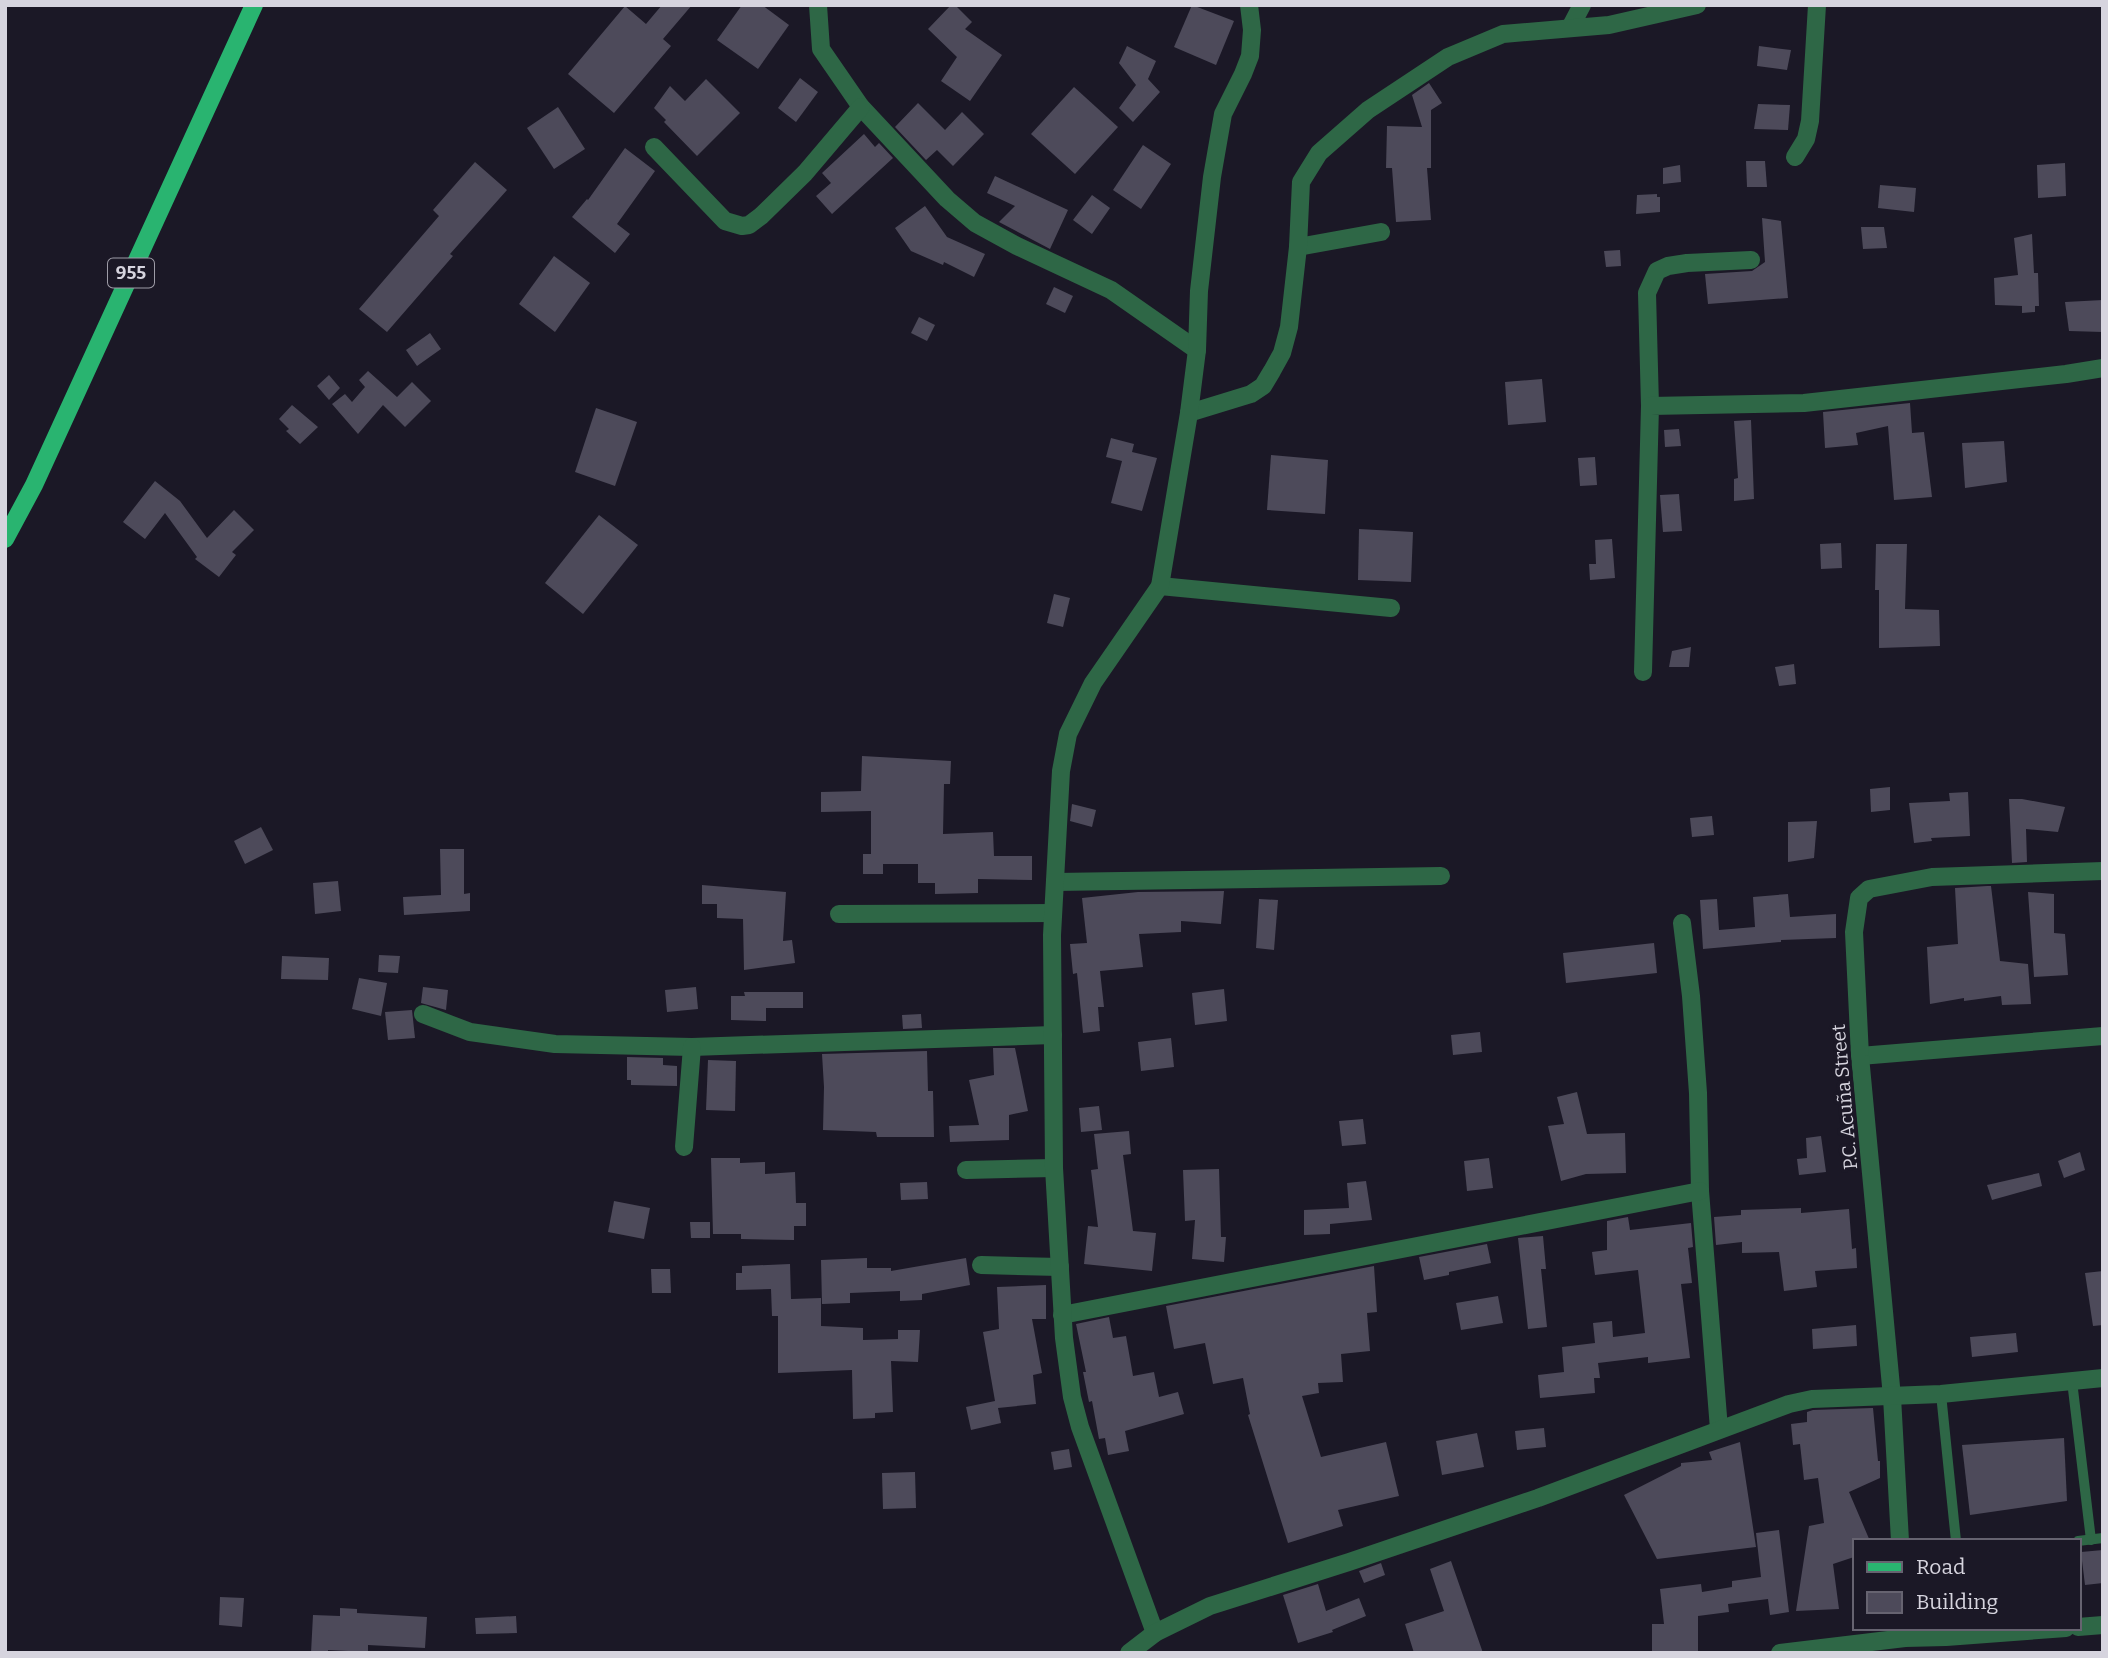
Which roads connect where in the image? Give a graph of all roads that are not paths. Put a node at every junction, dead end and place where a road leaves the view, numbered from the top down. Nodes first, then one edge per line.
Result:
1 (254, 5) edge
2 (818, 5) edge
3 (1249, 5) edge
4 (1582, 5) edge
5 (1697, 5) edge
6 (1817, 5) edge
7 (1570, 28) junction
8 (861, 107) junction
9 (654, 147) dead end
10 (1795, 157) dead end
11 (1381, 232) dead end
12 (1298, 247) junction
13 (1751, 260) dead end
14 (1196, 350) junction
15 (2103, 368) edge
16 (1650, 406) junction
17 (1189, 413) junction
18 (5, 539) edge
19 (1160, 586) junction
20 (1391, 608) dead end
21 (1643, 672) dead end
22 (2103, 871) edge
23 (1441, 876) dead end
24 (1055, 882) junction
25 (839, 914) dead end
26 (1053, 914) junction
27 (1682, 923) dead end
28 (422, 1014) dead end
29 (1053, 1035) junction
30 (2103, 1036) edge
31 (692, 1047) junction
32 (1860, 1056) junction
33 (684, 1147) dead end
34 (1054, 1168) junction
35 (965, 1170) dead end
36 (1700, 1191) junction
37 (981, 1265) dead end
38 (1060, 1267) junction
39 (1062, 1315) junction
40 (2103, 1378) edge
41 (2072, 1381) junction
42 (1941, 1394) junction
43 (1892, 1397) junction
44 (1720, 1429) junction
45 (2103, 1538) edge
46 (1900, 1539) edge
47 (1956, 1539) edge
48 (2091, 1540) junction
49 (2080, 1541) edge
50 (2103, 1625) edge
51 (2080, 1627) edge
52 (2039, 1630) edge
53 (1155, 1633) junction
54 (1906, 1640) edge
55 (1129, 1653) edge
56 (1780, 1653) edge

1 - 18 main road, 955
2 - 8 street
3 - 14 street
4 - 7 street
5 - 7 street
6 - 10 street
7 - 12 street
8 - 9 street
8 - 14 street
11 - 12 street
12 - 17 street
13 - 16 street
14 - 17 street
15 - 16 street
16 - 21 street
17 - 19 street
19 - 20 street
19 - 24 street
22 - 32 street, P.C. Acuña Street
23 - 24 street
24 - 26 street
25 - 26 street
26 - 29 street
27 - 36 street
28 - 31 street
29 - 31 street
29 - 34 street
30 - 32 street
31 - 33 street
32 - 43 street, P.C. Acuña Street
34 - 35 street
34 - 38 street
36 - 39 street
36 - 44 street
37 - 38 street
38 - 39 street
39 - 53 street
40 - 41 street
41 - 42 street
41 - 48 lane
42 - 43 street
42 - 47 lane
43 - 44 street
43 - 46 street, P.C. Acuña Street
44 - 53 street
45 - 48 lane
48 - 49 lane
50 - 51 street
52 - 54 street
53 - 55 street
54 - 56 street

